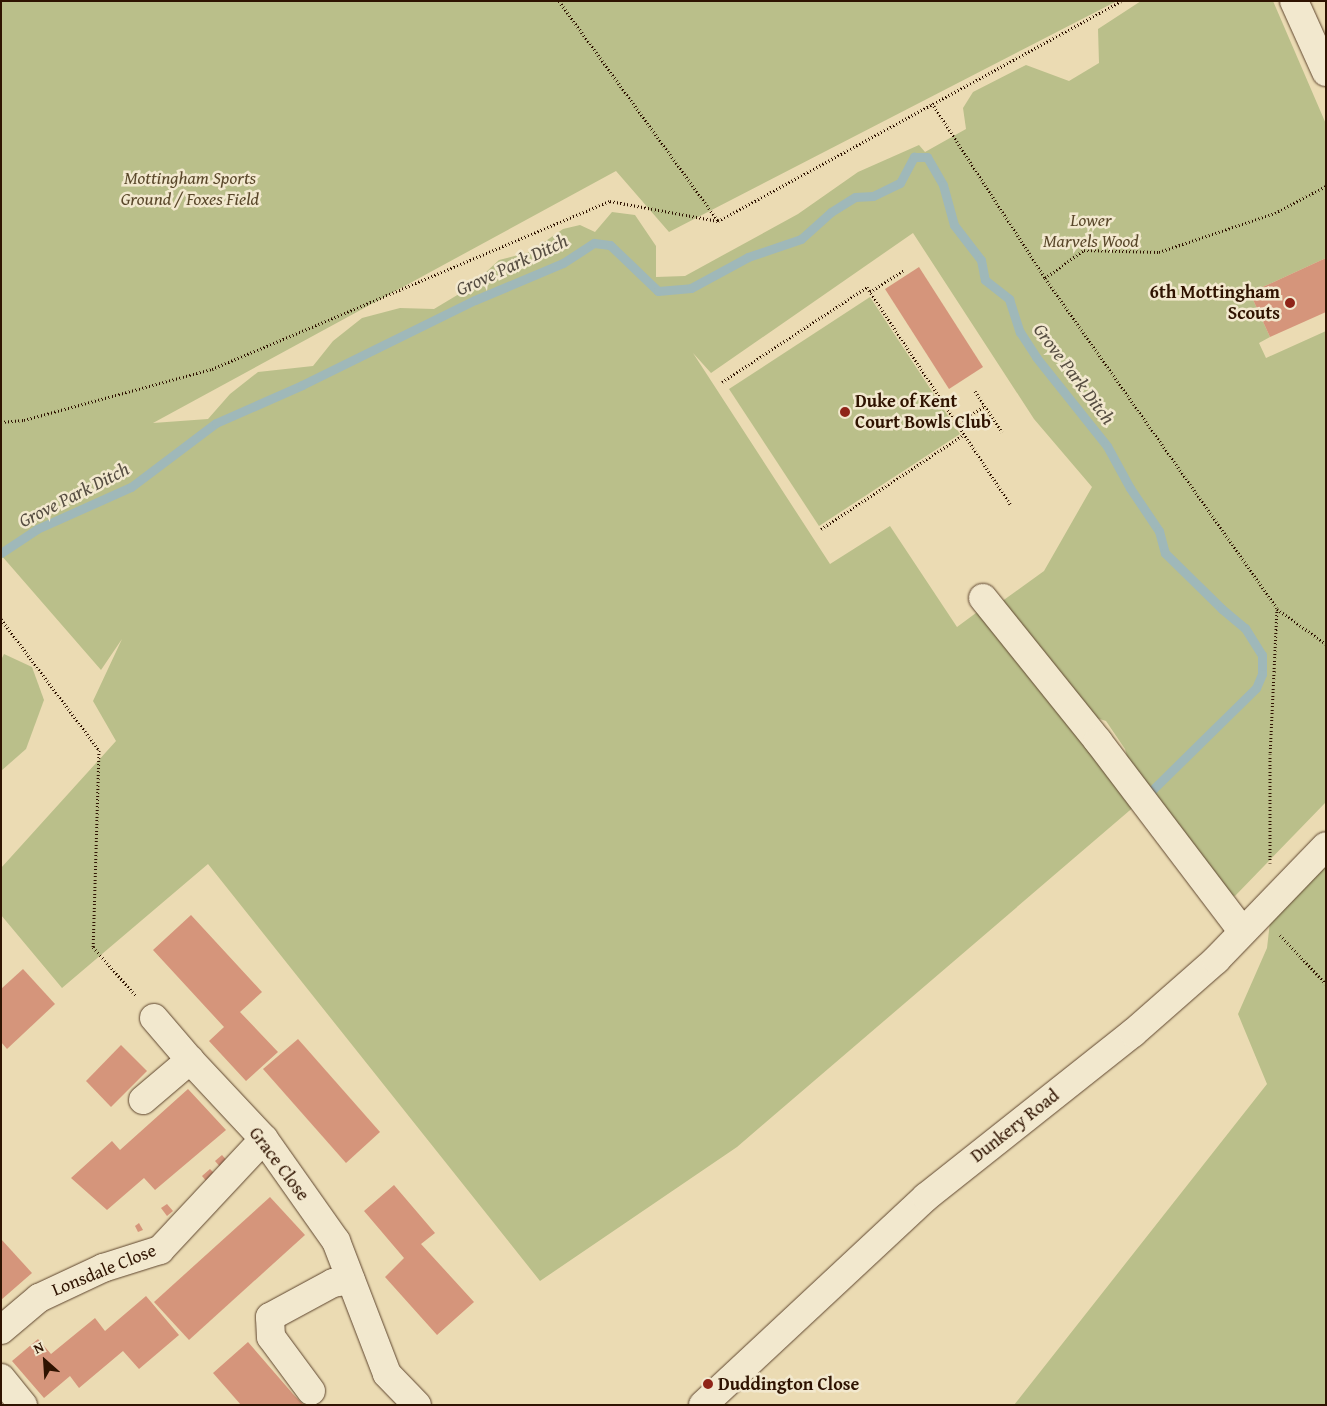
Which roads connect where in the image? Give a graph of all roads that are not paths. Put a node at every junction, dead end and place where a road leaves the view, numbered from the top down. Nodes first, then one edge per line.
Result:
1 (1294, 1) edge
2 (1326, 72) edge
3 (983, 598) dead end
4 (1326, 846) edge
5 (1242, 931) junction
6 (154, 1018) road end
7 (190, 1060) junction
8 (143, 1100) dead end
9 (264, 1139) junction
10 (351, 1280) junction
11 (1, 1330) edge
12 (1, 1378) edge
13 (311, 1391) dead end
14 (23, 1405) edge
15 (417, 1405) edge
16 (703, 1405) edge

1 - 2 street
3 - 5 street
4 - 5 street, Dunkery Road
5 - 16 street, Dunkery Road
6 - 7 street, Grace Close
7 - 8 street
7 - 9 street, Grace Close
9 - 10 street, Grace Close
9 - 11 street, Lonsdale Close
10 - 13 street
10 - 15 street, Grace Close
12 - 14 street

